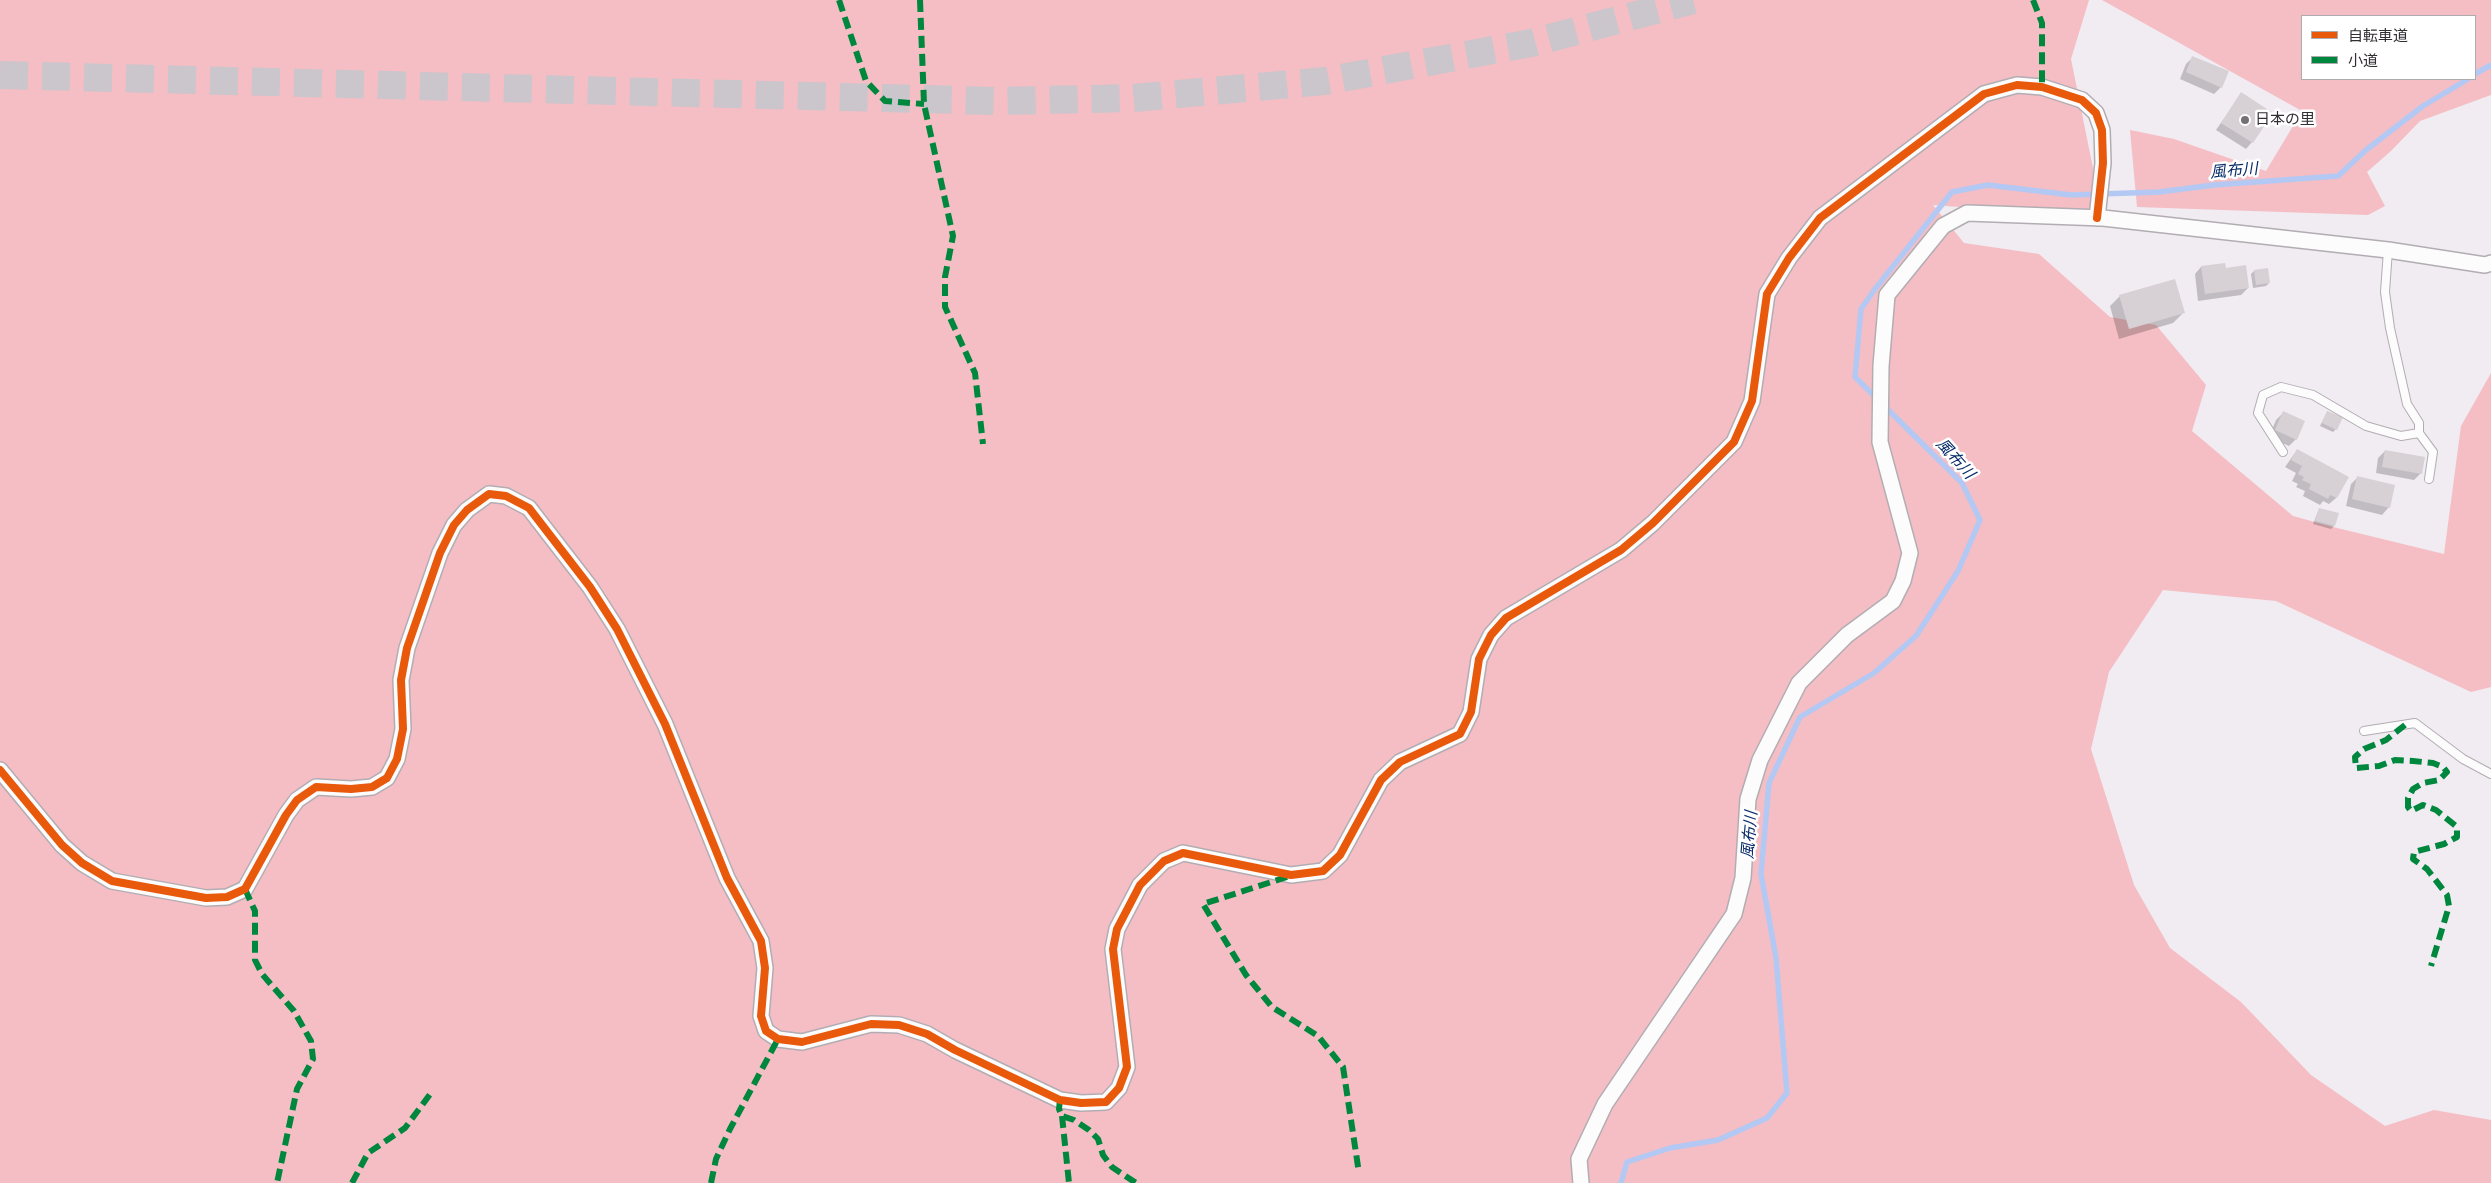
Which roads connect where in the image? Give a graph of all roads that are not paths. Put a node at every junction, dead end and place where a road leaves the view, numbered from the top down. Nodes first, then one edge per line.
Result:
1 (2097, 218) junction
2 (2388, 250) junction
3 (2491, 263) edge
4 (2419, 433) junction
5 (2283, 452) dead end
6 (2429, 479) dead end
7 (2364, 731) dead end
8 (0, 770) edge
9 (2491, 774) edge
10 (1580, 1183) edge

1 - 2 street
1 - 8 street
1 - 10 street
2 - 3 street
2 - 4 lane
4 - 5 lane
4 - 6 lane
7 - 9 lane

